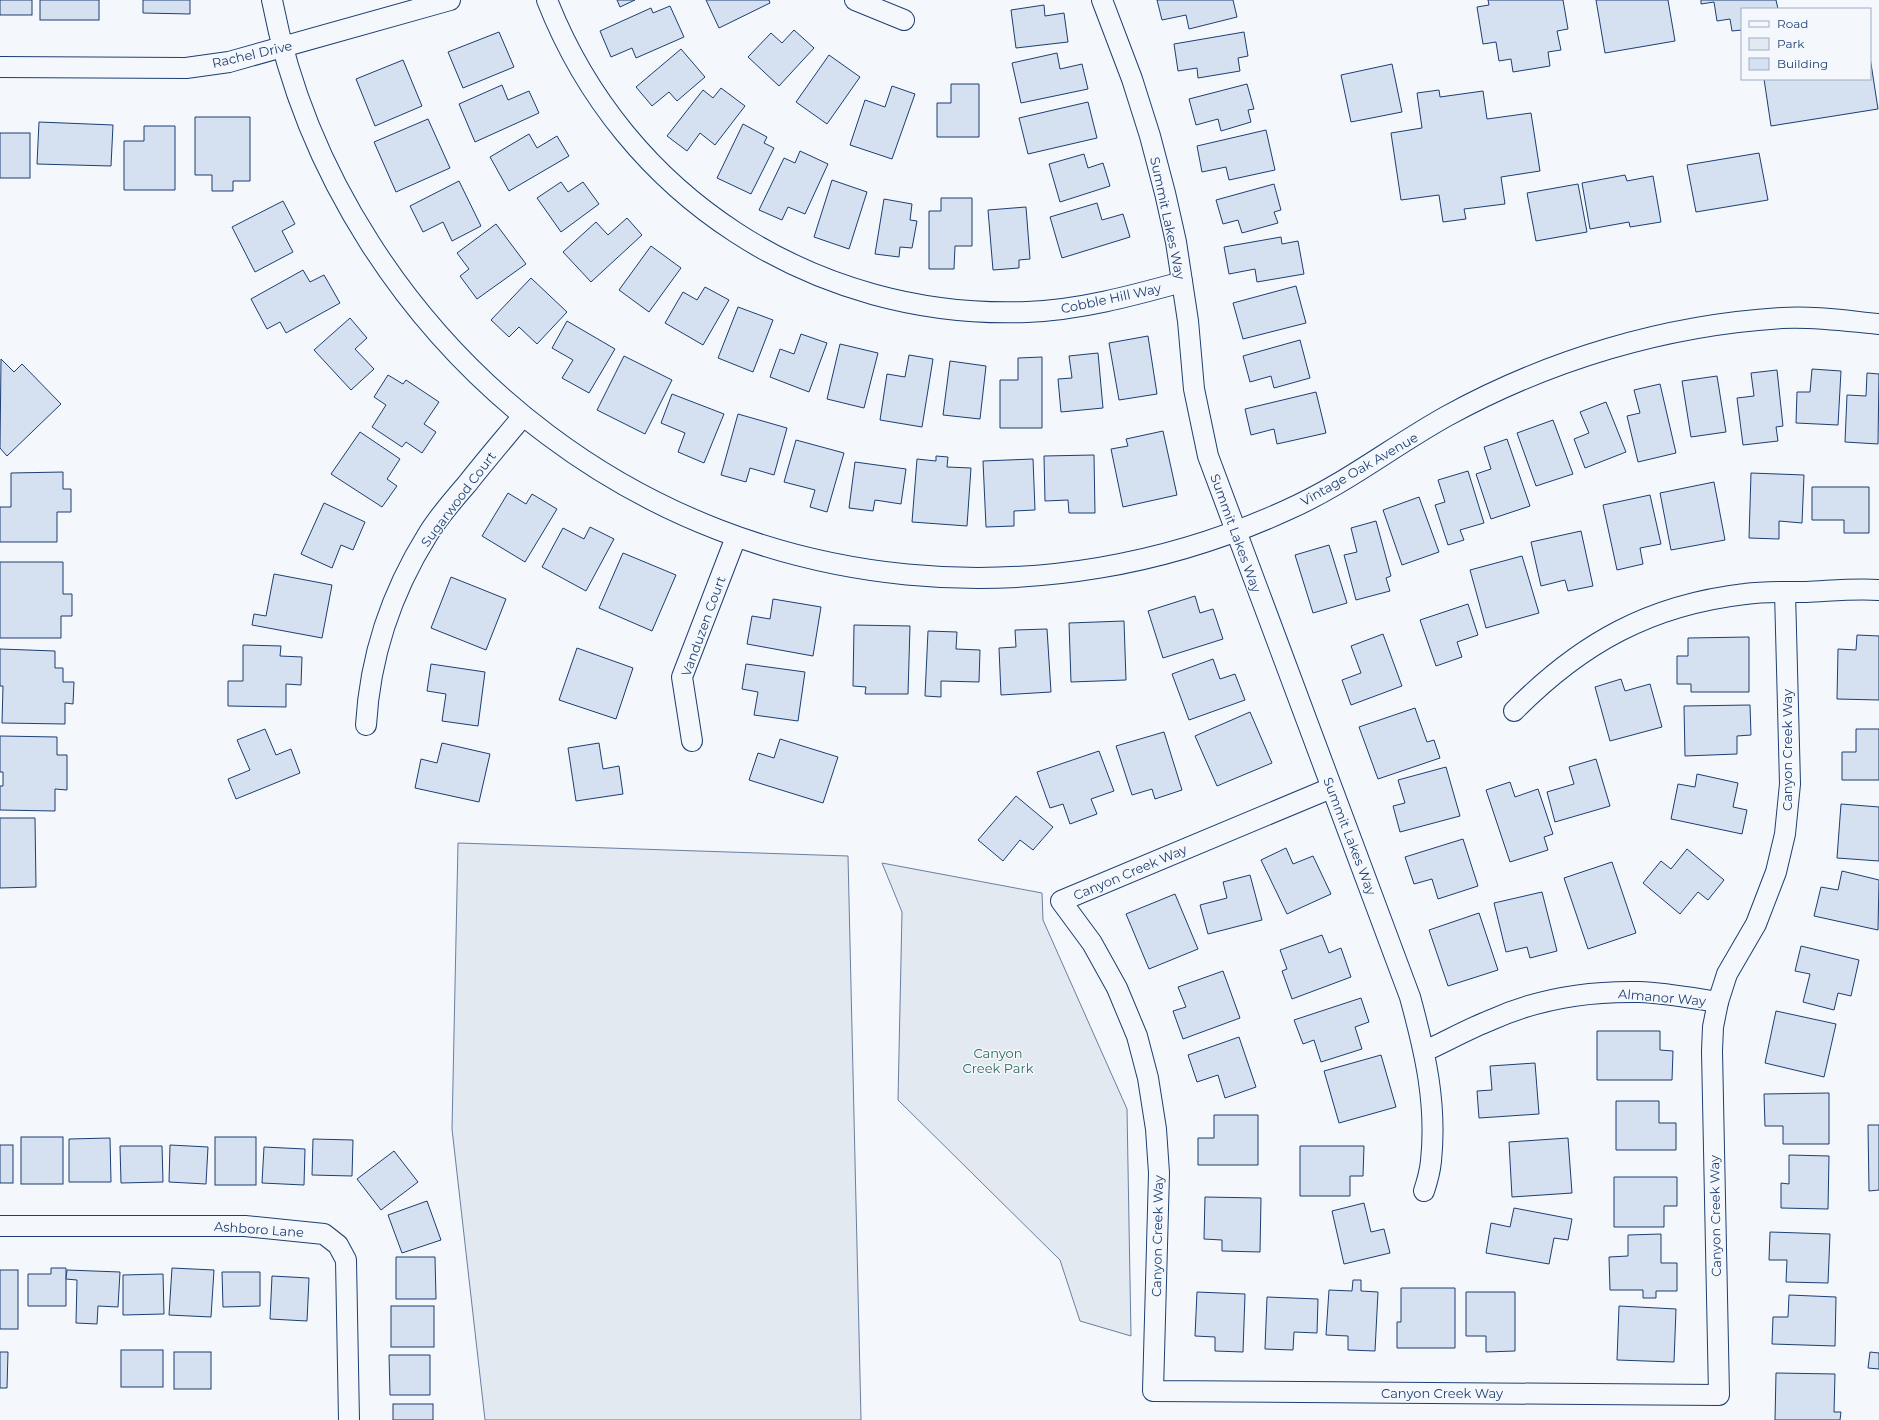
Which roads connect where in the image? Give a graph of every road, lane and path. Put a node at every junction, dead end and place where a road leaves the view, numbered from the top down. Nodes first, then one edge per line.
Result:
1 (272, 0) edge
2 (450, 0) edge
3 (547, 0) edge
4 (854, 0) edge
5 (1102, 0) edge
6 (904, 20) dead end
7 (282, 48) junction
8 (0, 67) edge
9 (1182, 282) junction
10 (1879, 324) edge
11 (522, 416) junction
12 (1235, 532) junction
13 (736, 537) junction
14 (1879, 590) edge
15 (1785, 592) junction
16 (1514, 711) dead end
17 (366, 725) dead end
18 (692, 741) dead end
19 (1332, 788) junction
20 (1718, 1002) junction
21 (1425, 1051) junction
22 (1424, 1191) dead end
23 (0, 1226) edge
24 (349, 1420) edge

1 - 7 street, Vintage Oak Avenue
2 - 7 street, Rachel Drive
3 - 9 street, Cobble Hill Way
4 - 6 street
5 - 9 street, Summit Lakes Way
7 - 8 street, Rachel Drive
7 - 11 street, Vintage Oak Avenue
9 - 12 street, Summit Lakes Way
10 - 12 street, Vintage Oak Avenue
11 - 13 street, Vintage Oak Avenue
11 - 17 street, Sugarwood Court
12 - 13 street, Vintage Oak Avenue
12 - 19 street, Summit Lakes Way
13 - 18 street, Vanduzen Court
14 - 15 street
15 - 16 street
15 - 20 street, Canyon Creek Way
19 - 20 street, Canyon Creek Way
19 - 21 street, Summit Lakes Way
20 - 21 street, Almanor Way
21 - 22 street, Summit Lakes Way
23 - 24 street, Ashboro Lane

